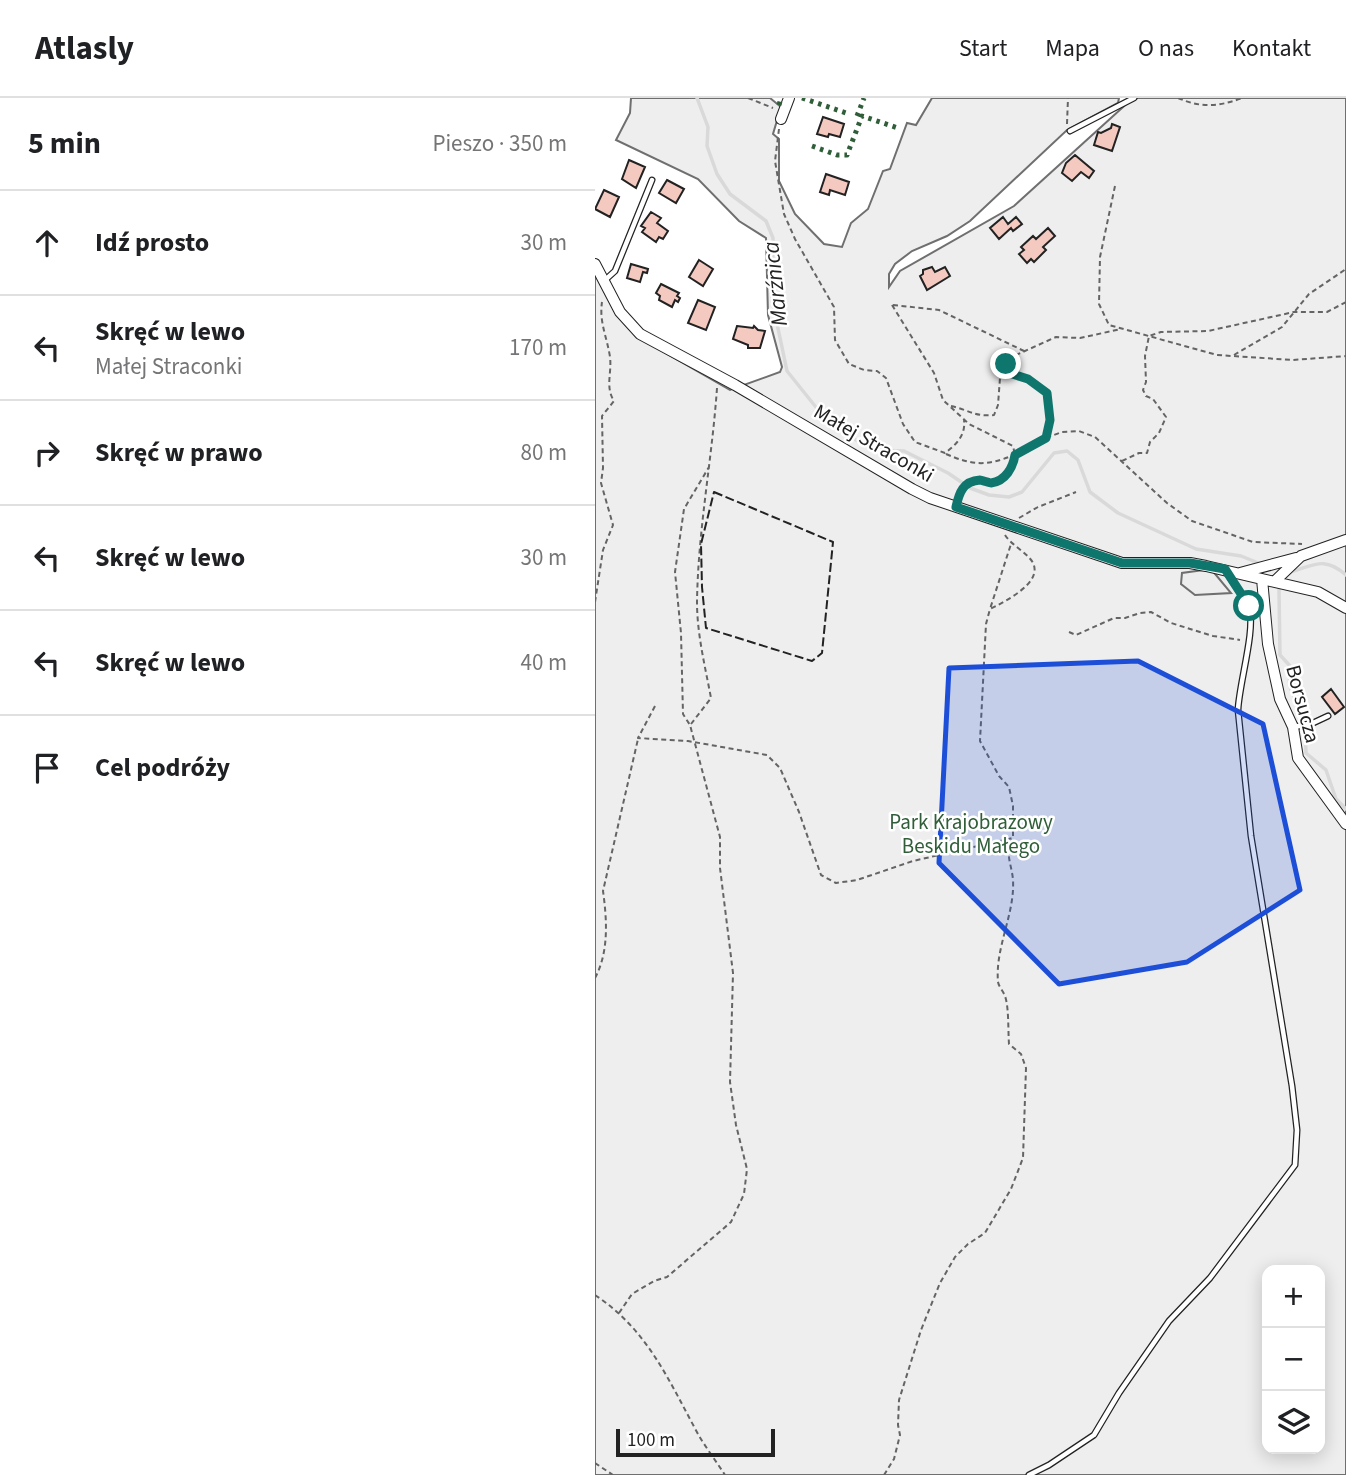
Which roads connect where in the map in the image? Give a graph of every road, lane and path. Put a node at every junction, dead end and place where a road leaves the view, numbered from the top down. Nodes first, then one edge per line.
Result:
1 (748, 98) edge
2 (789, 98) edge
3 (1067, 98) edge
4 (1135, 98) edge
5 (1178, 98) edge
6 (1242, 98) edge
7 (782, 115) junction
8 (1070, 131) joint
9 (652, 180) dead end
10 (1115, 186) dead end
11 (595, 264) edge
12 (1346, 269) edge
13 (603, 281) junction
14 (610, 293) junction
15 (1346, 302) edge
16 (1294, 312) junction
17 (1122, 329) junction
18 (1149, 336) junction
19 (1024, 351) junction
20 (1232, 356) junction
21 (1346, 356) edge
22 (1003, 371) junction
23 (716, 375) junction
24 (950, 406) junction
25 (964, 419) junction
26 (1046, 438) junction
27 (945, 453) junction
28 (1015, 455) junction
29 (1122, 461) junction
30 (709, 467) junction
31 (1076, 492) dead end
32 (956, 507) junction
33 (1005, 522) junction
34 (1346, 540) edge
35 (1011, 544) junction
36 (1324, 547) junction
37 (1298, 560) junction
38 (1225, 569) junction
39 (1240, 573) junction
40 (1276, 578) junction
41 (1262, 579) junction
42 (595, 602) edge
43 (1346, 608) edge
44 (990, 609) junction
45 (1069, 632) dead end
46 (1248, 642) junction
47 (655, 706) dead end
48 (1328, 716) dead end
49 (690, 725) junction
50 (1293, 727) junction
51 (638, 738) junction
52 (695, 742) junction
53 (1346, 824) edge
54 (1013, 838) junction
55 (595, 978) edge
56 (595, 1295) edge
57 (619, 1313) junction
58 (595, 1463) edge
59 (613, 1475) edge
60 (725, 1475) edge
61 (884, 1475) edge
62 (1029, 1475) edge

1 - 7 path
2 - 7 street
3 - 8 path
4 - 8 lane
5 - 6 path
7 - 27 path
9 - 13 lane
10 - 17 path
11 - 13 street, Małej Straconki
12 - 16 path
13 - 14 street, Małej Straconki
14 - 23 street, Małej Straconki
14 - 42 path
15 - 16 path
16 - 18 path
16 - 20 path
17 - 18 path
17 - 19 path
18 - 20 path
18 - 29 path
19 - 22 path
19 - 24 path
20 - 21 path
22 - 24 path
22 - 26 path
23 - 30 path
23 - 32 street, Małej Straconki
24 - 25 path
25 - 27 path
25 - 28 path
26 - 28 path
26 - 29 path
27 - 28 path
28 - 32 path
29 - 36 path
30 - 49 path
30 - 49 path
31 - 33 path
32 - 33 street, Małej Straconki
33 - 35 path
33 - 38 street, Małej Straconki
34 - 36 street
35 - 44 path
35 - 44 path
36 - 37 street
37 - 39 street
37 - 40 street
38 - 39 street, Małej Straconki
38 - 46 lane
39 - 41 street, Małej Straconki
40 - 41 street, Małej Straconki
40 - 43 street, Małej Straconki
41 - 50 street, Borsucza
44 - 54 path
45 - 46 path
46 - 62 lane
47 - 51 path
48 - 50 lane
49 - 52 path
50 - 53 street, Borsucza
51 - 52 path
51 - 55 path
52 - 54 path
52 - 57 path
54 - 61 path
56 - 57 path
57 - 60 path
58 - 59 path

